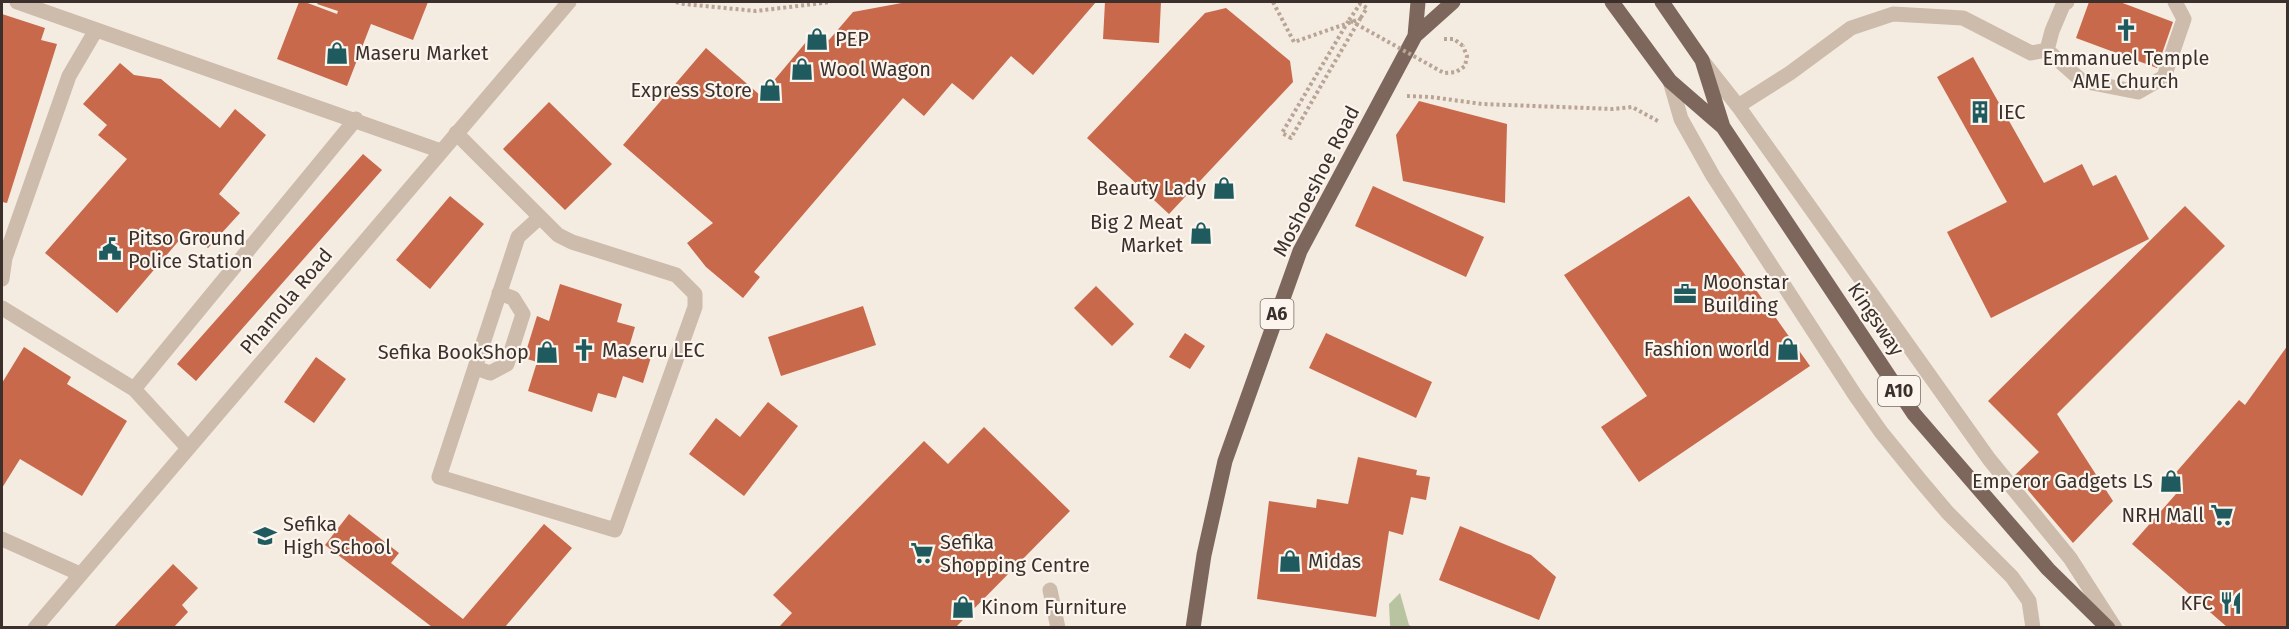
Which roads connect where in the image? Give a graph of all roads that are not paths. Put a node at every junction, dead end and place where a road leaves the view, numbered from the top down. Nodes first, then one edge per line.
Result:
1 (17, 2) edge
2 (569, 2) edge
3 (1418, 2) edge
4 (1453, 2) edge
5 (1612, 2) edge
6 (1662, 2) edge
7 (2067, 2) edge
8 (2175, 2) edge
9 (96, 30) junction
10 (1415, 36) junction
11 (2047, 50) junction
12 (1702, 60) junction
13 (1670, 81) junction
14 (1738, 106) junction
15 (356, 119) junction
16 (1723, 127) junction
17 (456, 133) junction
18 (441, 151) junction
19 (540, 217) junction
20 (3, 258) edge
21 (2, 279) edge
22 (499, 293) junction
23 (2, 308) edge
24 (476, 368) junction
25 (134, 388) junction
26 (188, 448) junction
27 (2, 539) edge
28 (80, 574) junction
29 (1050, 590) dead end
30 (35, 627) edge
31 (1058, 627) edge
32 (1193, 627) edge
33 (2033, 627) edge
34 (2108, 627) edge
35 (2115, 627) edge

1 - 9 street
2 - 17 street, Phamola Road
3 - 10 main road, Moshoeshoe Road / A6
4 - 10 main road, Moshoeshoe Road / A6
5 - 13 main road, Kingsway / A10
6 - 12 main road, Kingsway / A10
7 - 11 street
8 - 11 street
9 - 15 street
9 - 20 street
10 - 32 main road, Moshoeshoe Road / A6
11 - 14 street
12 - 14 street
12 - 16 main road, Kingsway / A10
13 - 16 main road, Kingsway / A10
13 - 33 street
14 - 35 street
15 - 18 street
15 - 25 street
16 - 34 main road, Kingsway / A10
17 - 18 street, Phamola Road
17 - 19 street
18 - 26 street, Phamola Road
19 - 22 street
19 - 24 street
20 - 21 street
22 - 24 street
22 - 24 street
23 - 25 street
25 - 26 street
26 - 28 street, Phamola Road
27 - 28 street
28 - 30 street, Phamola Road
29 - 31 street

